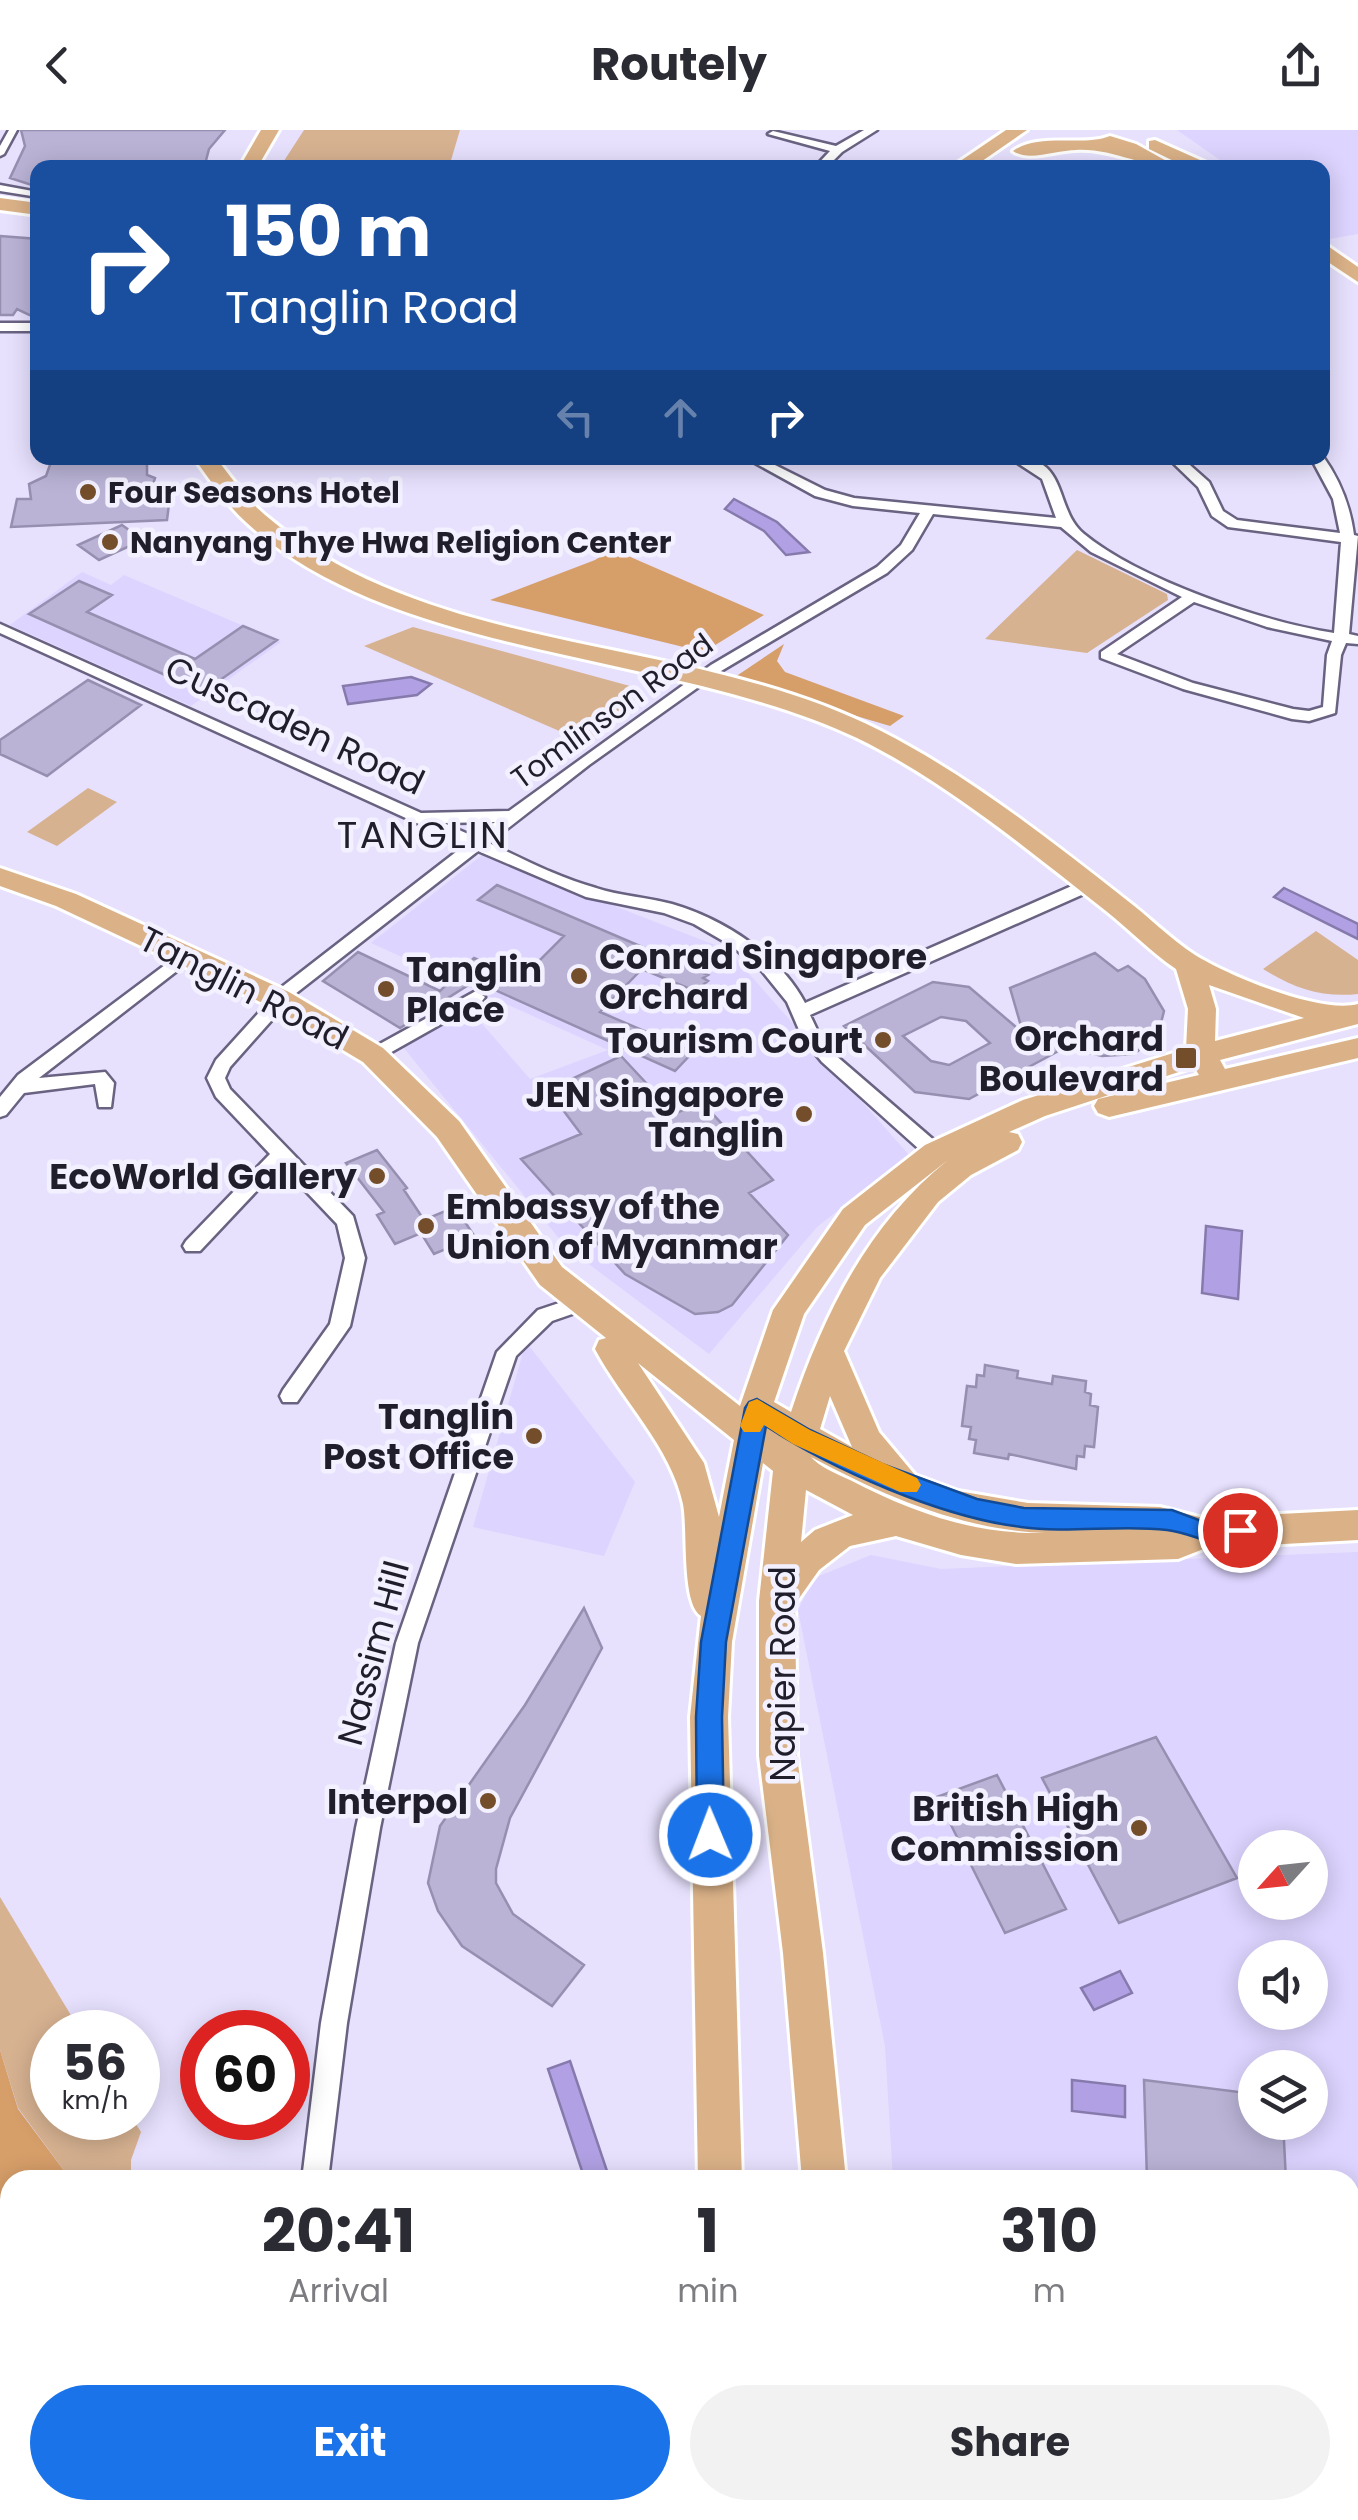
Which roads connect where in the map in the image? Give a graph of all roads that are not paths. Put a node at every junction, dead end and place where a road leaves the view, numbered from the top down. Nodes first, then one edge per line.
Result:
1 (13, 130) edge
2 (270, 130) edge
3 (872, 130) edge
4 (1018, 130) edge
5 (1058, 130) edge
6 (1078, 130) edge
7 (1113, 130) edge
8 (773, 134) dead end
9 (1136, 140) edge
10 (838, 150) junction
11 (1022, 152) junction
12 (0, 154) edge
13 (253, 160) edge
14 (827, 160) edge
15 (971, 160) edge
16 (1008, 160) edge
17 (1160, 160) edge
18 (1181, 160) edge
19 (0, 188) edge
20 (30, 194) edge
21 (0, 204) edge
22 (30, 208) edge
23 (0, 219) edge
24 (30, 223) edge
25 (1330, 258) edge
26 (1330, 277) edge
27 (1357, 291) edge
28 (0, 327) edge
29 (30, 328) edge
30 (211, 465) edge
31 (766, 465) edge
32 (1032, 465) edge
33 (1182, 465) edge
34 (1325, 465) edge
35 (928, 510) junction
36 (1065, 523) junction
37 (1356, 539) edge
38 (1190, 598) junction
39 (0, 628) edge
40 (1341, 638) junction
41 (1358, 640) edge
42 (702, 678) junction
43 (414, 815) junction
44 (514, 816) junction
45 (474, 845) junction
46 (0, 877) edge
47 (1089, 885) junction
48 (185, 956) junction
49 (1189, 964) junction
50 (476, 997) dead end
51 (280, 999) junction
52 (801, 1012) junction
53 (1348, 1016) edge
54 (1358, 1048) edge
55 (373, 1055) junction
56 (1209, 1067) junction
57 (18, 1087) junction
58 (105, 1102) dead end
59 (0, 1110) edge
60 (282, 1153) junction
61 (936, 1153) junction
62 (193, 1246) dead end
63 (551, 1276) junction
64 (571, 1307) junction
65 (611, 1349) junction
66 (828, 1351) junction
67 (290, 1396) dead end
68 (745, 1422) junction
69 (796, 1452) junction
70 (942, 1498) junction
71 (896, 1521) junction
72 (1358, 1525) edge
73 (1203, 1532) junction
74 (777, 1602) junction
75 (714, 1642) junction
76 (316, 2170) edge
77 (721, 2170) edge
78 (821, 2170) edge

1 - 12 street
2 - 13 main road
3 - 10 street
4 - 15 main road
5 - 11 main road
6 - 9 main road
7 - 9 main road
8 - 10 street
9 - 11 main road
9 - 17 main road
9 - 18 main road
10 - 14 street
11 - 16 main road
19 - 20 street
21 - 22 main road
23 - 24 main road
25 - 27 main road
26 - 27 main road
28 - 29 street
30 - 42 main road
31 - 35 street
32 - 36 street
33 - 37 street
34 - 37 street
35 - 36 street
35 - 42 street, Tomlinson Road
36 - 38 street
37 - 40 street
38 - 40 street
38 - 40 street
39 - 43 street, Cuscaden Road
40 - 41 street
42 - 44 street, Tomlinson Road
42 - 47 main road
43 - 44 street
43 - 45 street, Cuscaden Road
44 - 45 street, Tomlinson Road
45 - 51 street, Tomlinson Road
45 - 52 street, Cuscaden Road
46 - 48 main road, Tanglin Road
47 - 49 main road
47 - 52 street
48 - 51 main road, Tanglin Road
48 - 57 street
49 - 53 main road
49 - 56 main road
50 - 55 street
51 - 55 main road, Tanglin Road
51 - 60 street, Tomlinson Road
52 - 61 street, Cuscaden Road
53 - 56 main road
54 - 56 main road
55 - 63 main road, Tanglin Road
56 - 61 main road, Napier Road
56 - 66 main road, Napier Road
57 - 58 street
57 - 59 street
60 - 62 street
60 - 67 street
61 - 68 main road, Napier Road
63 - 64 main road
63 - 68 main road, Tanglin Road
64 - 65 main road
64 - 76 street, Nassim Hill
65 - 68 main road
65 - 75 main road
66 - 69 main road, Napier Road
66 - 70 main road
68 - 69 main road, Tanglin Road
68 - 75 main road, Napier Road
69 - 70 main road, Tanglin Road
69 - 71 main road, Tanglin Road
69 - 74 main road, Napier Road
70 - 73 main road, Tanglin Road
71 - 73 main road, Tanglin Road
71 - 74 main road
72 - 73 main road, Tanglin Road
74 - 78 main road, Napier Road
75 - 77 main road, Napier Road

